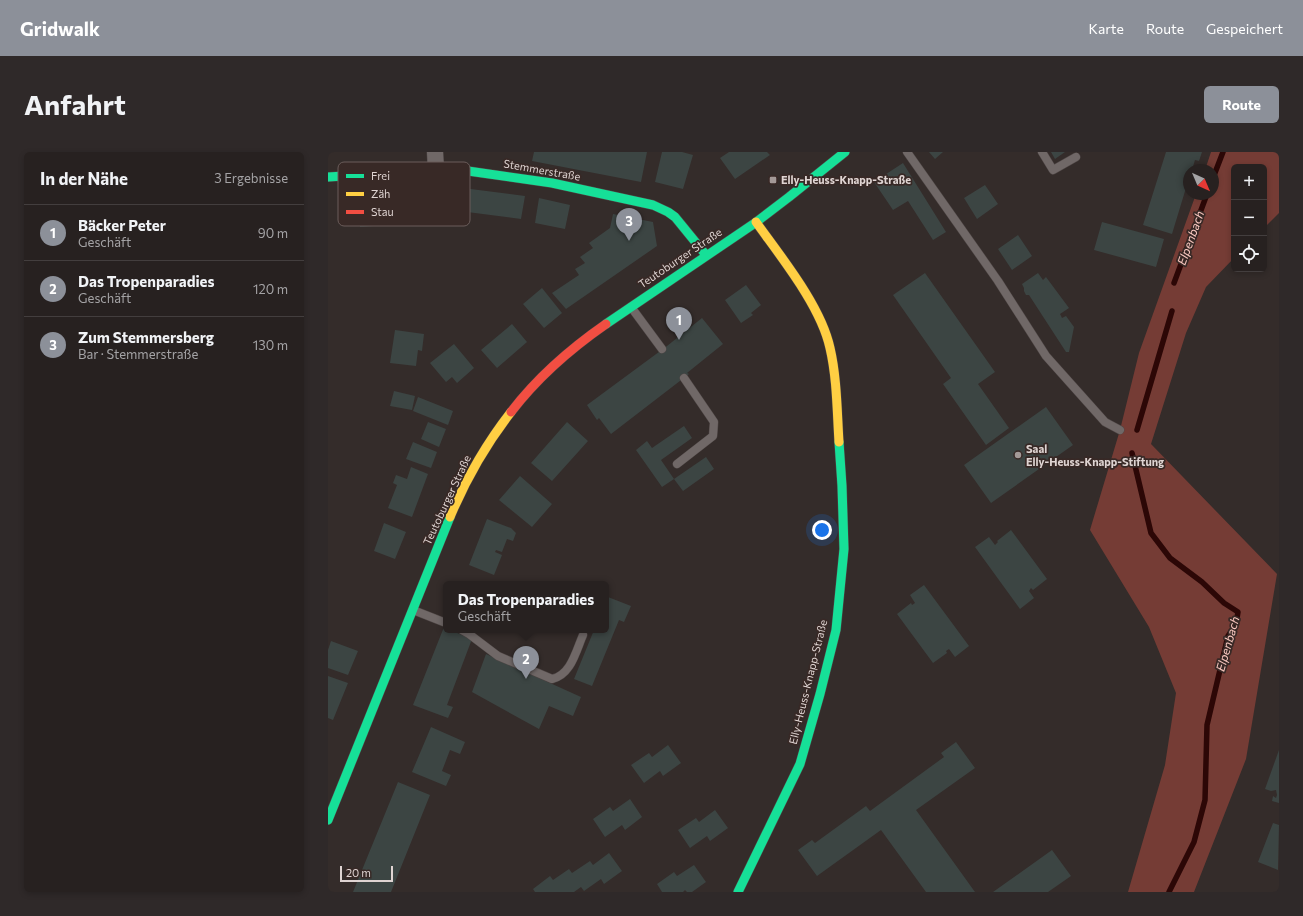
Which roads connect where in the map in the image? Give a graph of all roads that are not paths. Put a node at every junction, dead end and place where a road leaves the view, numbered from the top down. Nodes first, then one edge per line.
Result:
1 (435, 152) edge
2 (845, 152) edge
3 (907, 152) edge
4 (1042, 152) edge
5 (1076, 157) dead end
6 (436, 162) edge
7 (470, 171) edge
8 (338, 176) edge
9 (328, 177) edge
10 (756, 222) junction
11 (706, 255) junction
12 (630, 306) junction
13 (662, 349) dead end
14 (684, 378) dead end
15 (1120, 430) dead end
16 (677, 464) dead end
17 (412, 610) junction
18 (443, 622) edge
19 (467, 633) edge
20 (583, 635) dead end
21 (328, 820) edge
22 (738, 892) edge

1 - 6 street
2 - 10 street, Teutoburger Straße
3 - 15 lane
4 - 5 lane
7 - 11 street, Stemmerstraße
8 - 9 street, Stemmerstraße
10 - 11 street, Teutoburger Straße
10 - 22 street, Elly-Heuss-Knapp-Straße
11 - 12 street, Teutoburger Straße
12 - 13 lane
12 - 17 street, Teutoburger Straße
14 - 16 lane
17 - 18 lane
17 - 21 street, Teutoburger Straße
19 - 20 lane

